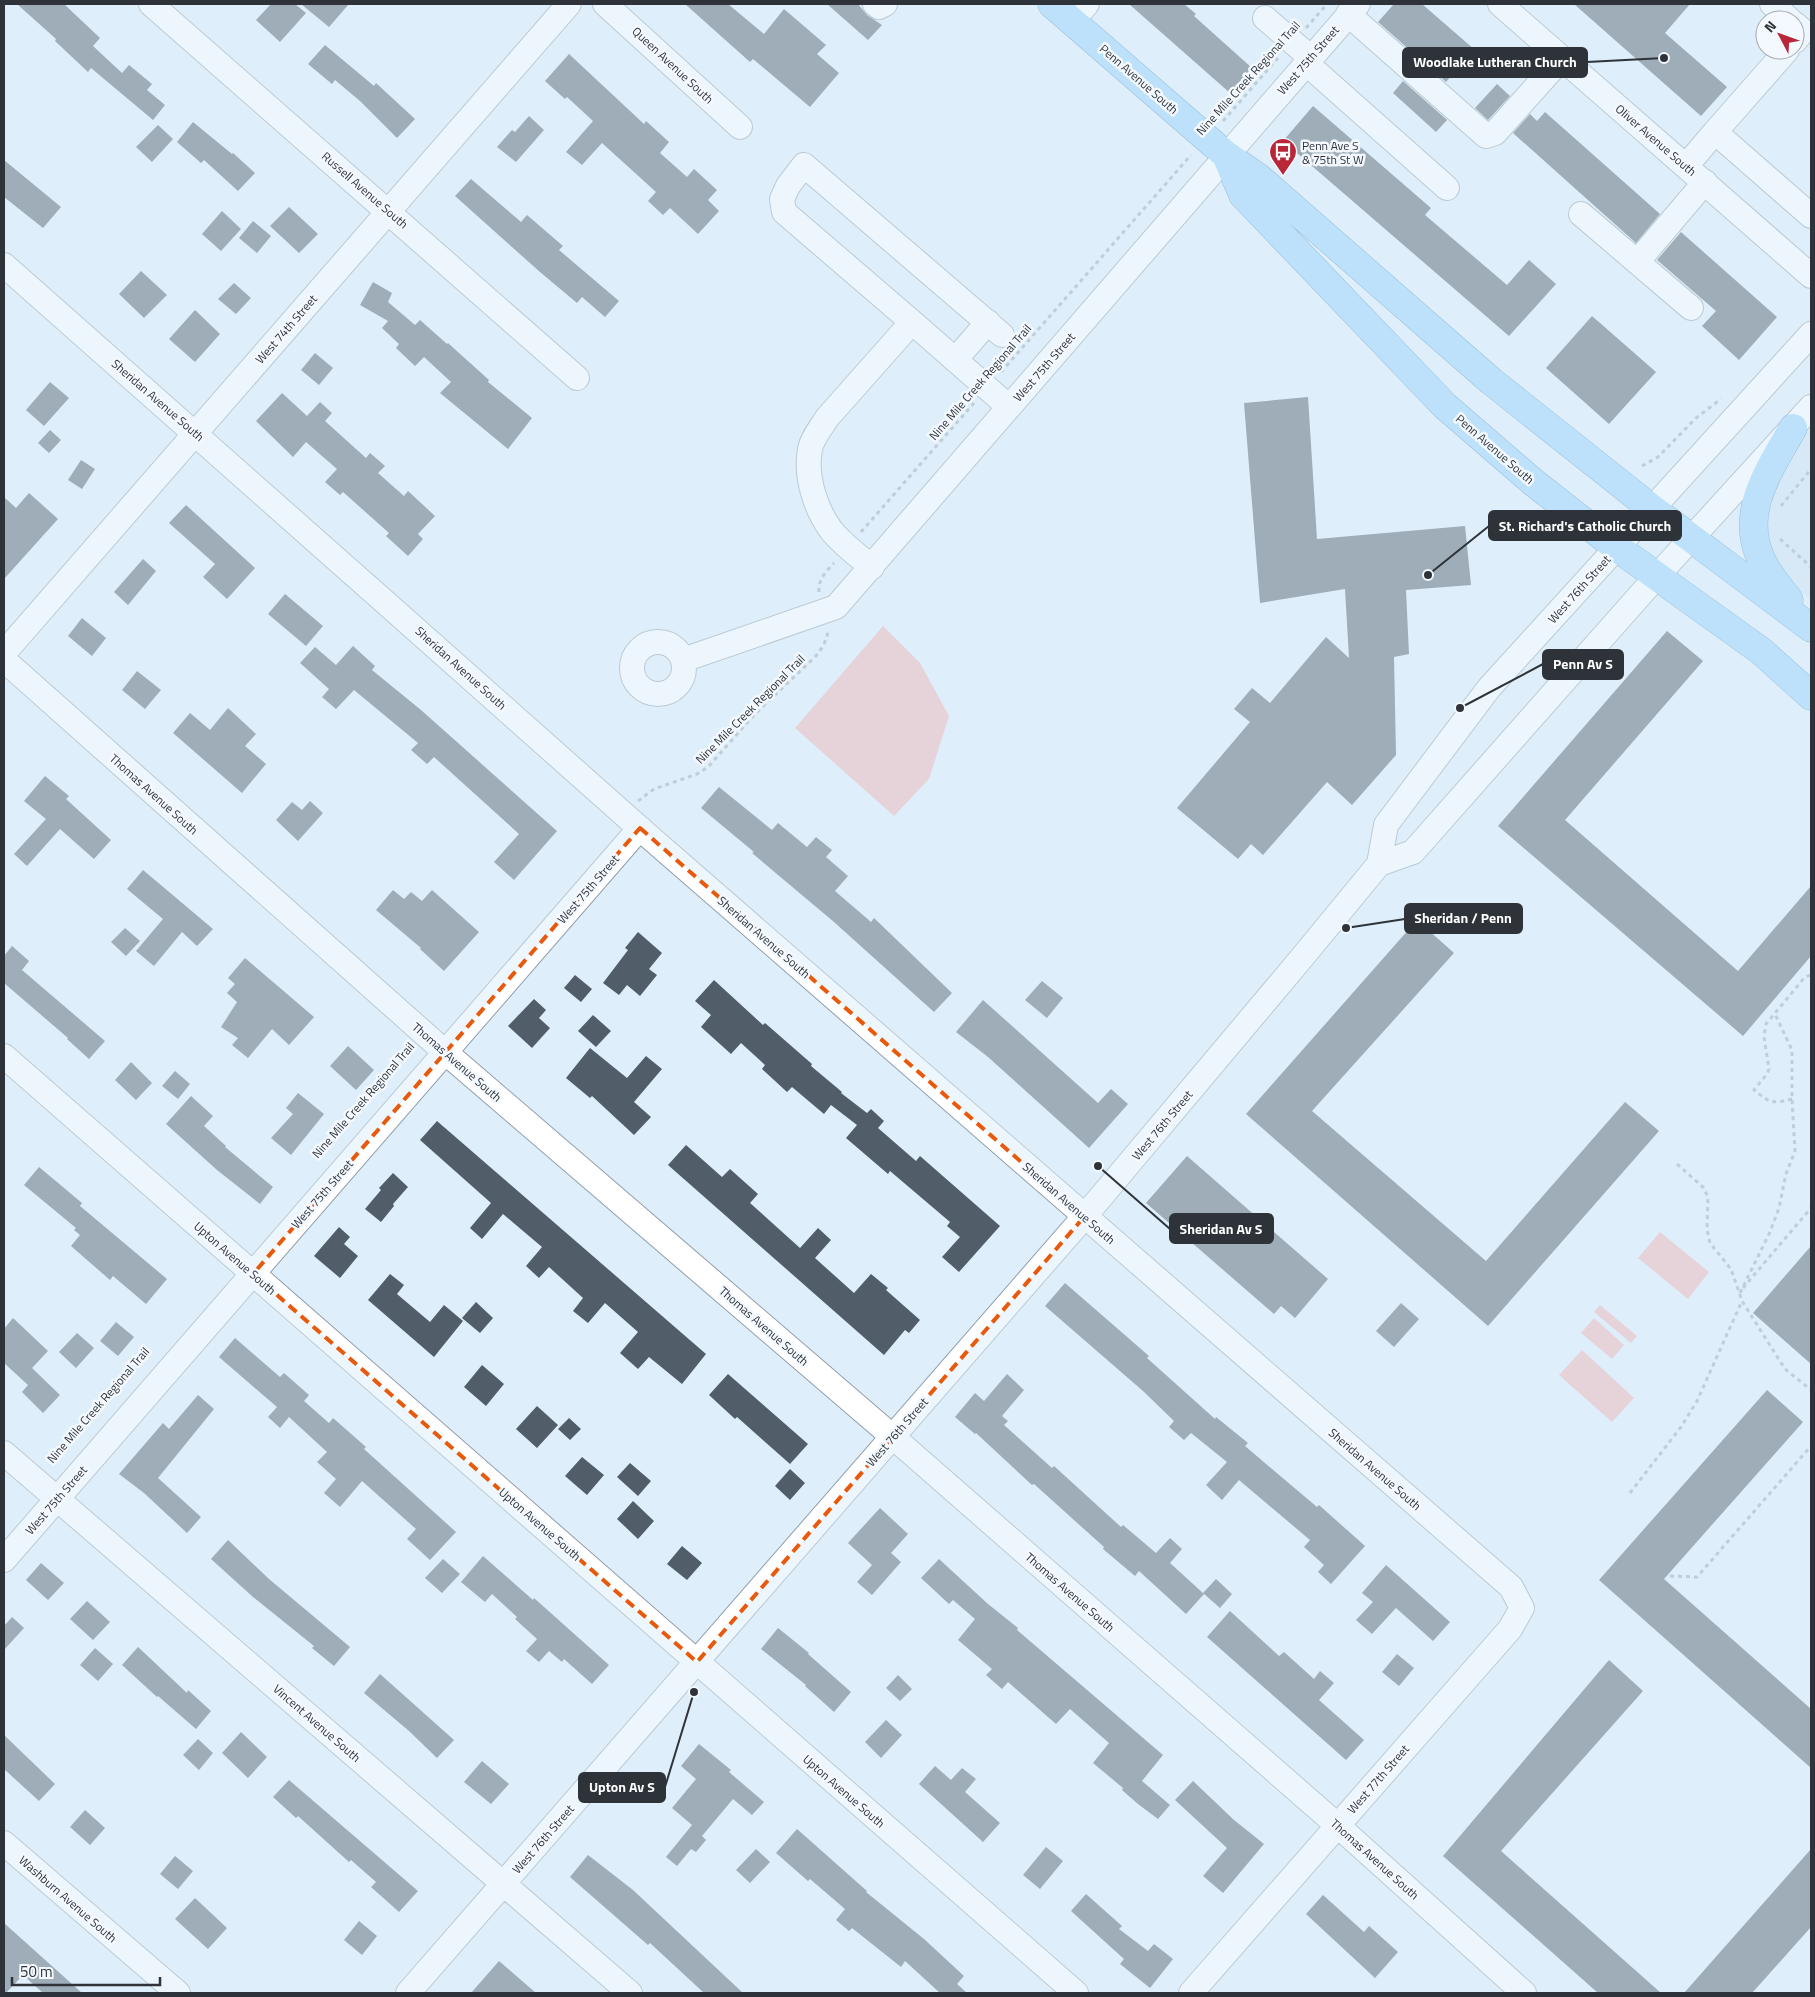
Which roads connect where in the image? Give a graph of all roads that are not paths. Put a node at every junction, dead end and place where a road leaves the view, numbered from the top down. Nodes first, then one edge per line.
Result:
1 (151, 4) edge
2 (568, 4) edge
3 (606, 4) edge
4 (875, 4) edge
5 (885, 4) edge
6 (1500, 4) edge
7 (1350, 8) edge
8 (1071, 10) edge
9 (1265, 18) dead end
10 (1562, 58) junction
11 (1308, 60) junction
12 (1778, 60) edge
13 (740, 127) dead end
14 (1715, 132) junction
15 (1216, 146) junction
16 (1686, 166) junction
17 (1705, 182) junction
18 (1447, 188) dead end
19 (388, 211) junction
20 (1581, 214) dead end
21 (1811, 216) edge
22 (1637, 262) junction
23 (4, 266) edge
24 (1811, 276) edge
25 (1691, 308) dead end
26 (912, 322) junction
27 (1811, 334) edge
28 (955, 360) junction
29 (577, 378) dead end
30 (1009, 407) junction
31 (1811, 408) edge
32 (1793, 428) junction
33 (196, 433) junction
34 (1651, 508) junction
35 (1691, 539) junction
36 (1616, 547) junction
37 (872, 567) junction
38 (1657, 576) junction
39 (1810, 627) edge
40 (4, 654) edge
41 (4, 660) edge
42 (682, 660) dead end
43 (1811, 696) edge
44 (633, 821) junction
45 (1378, 864) junction
46 (445, 1052) junction
47 (4, 1056) edge
48 (1084, 1217) junction
49 (253, 1274) junction
50 (893, 1437) junction
51 (4, 1453) edge
52 (56, 1500) junction
53 (4, 1560) edge
54 (1522, 1608) joint
55 (697, 1662) junction
56 (1338, 1825) junction
57 (4, 1843) edge
58 (504, 1884) junction
59 (178, 1993) edge
60 (408, 1993) edge
61 (630, 1993) edge
62 (1076, 1993) edge
63 (1190, 1993) edge
64 (1524, 1993) edge

1 - 19 street, Russell Avenue South
2 - 19 street, West 74th Street
3 - 13 street, Queen Avenue South
4 - 5 street
6 - 10 street, Oliver Avenue South
7 - 10 street
7 - 11 street, West 75th Street
8 - 15 main road, Penn Avenue South
9 - 11 street
10 - 16 street, Oliver Avenue South
11 - 15 street, West 75th Street
11 - 18 street
12 - 14 street
14 - 16 street
14 - 21 street
15 - 30 street, West 75th Street
15 - 34 main road, Penn Avenue South
15 - 36 main road, Penn Avenue South
16 - 17 street, Oliver Avenue South
17 - 22 street
17 - 24 street, Oliver Avenue South
19 - 29 street, Russell Avenue South
19 - 33 street, West 74th Street
20 - 22 street
22 - 25 street
23 - 33 street, Sheridan Avenue South
26 - 28 street
26 - 28 street
26 - 37 street
27 - 34 street, West 76th Street
28 - 30 street
30 - 37 street, West 75th Street
31 - 32 street
32 - 35 street
32 - 39 main road
33 - 40 street, West 74th Street
33 - 44 street, Sheridan Avenue South
34 - 35 main road, Penn Avenue South
34 - 36 street, West 76th Street
35 - 38 street
35 - 39 main road, Penn Avenue South
36 - 38 main road, Penn Avenue South
36 - 45 street, West 76th Street
37 - 42 street, West 75th Street
38 - 43 main road, Penn Avenue South
38 - 45 street
41 - 46 street, Thomas Avenue South
44 - 46 street, West 75th Street
44 - 48 street, Sheridan Avenue South
45 - 48 street, West 76th Street
46 - 49 street, West 75th Street
46 - 50 street, Thomas Avenue South
47 - 49 street, Upton Avenue South
48 - 50 street, West 76th Street
48 - 54 street, Sheridan Avenue South
49 - 52 street, West 75th Street
49 - 55 street, Upton Avenue South
50 - 55 street, West 76th Street
50 - 56 street, Thomas Avenue South
51 - 52 street, Vincent Avenue South
52 - 53 street, West 75th Street
52 - 58 street, Vincent Avenue South
54 - 56 street, West 77th Street
55 - 58 street, West 76th Street
55 - 62 street, Upton Avenue South
56 - 63 street, West 77th Street
56 - 64 street, Thomas Avenue South
57 - 59 street, Washburn Avenue South
58 - 60 street, West 76th Street
58 - 61 street, Vincent Avenue South

